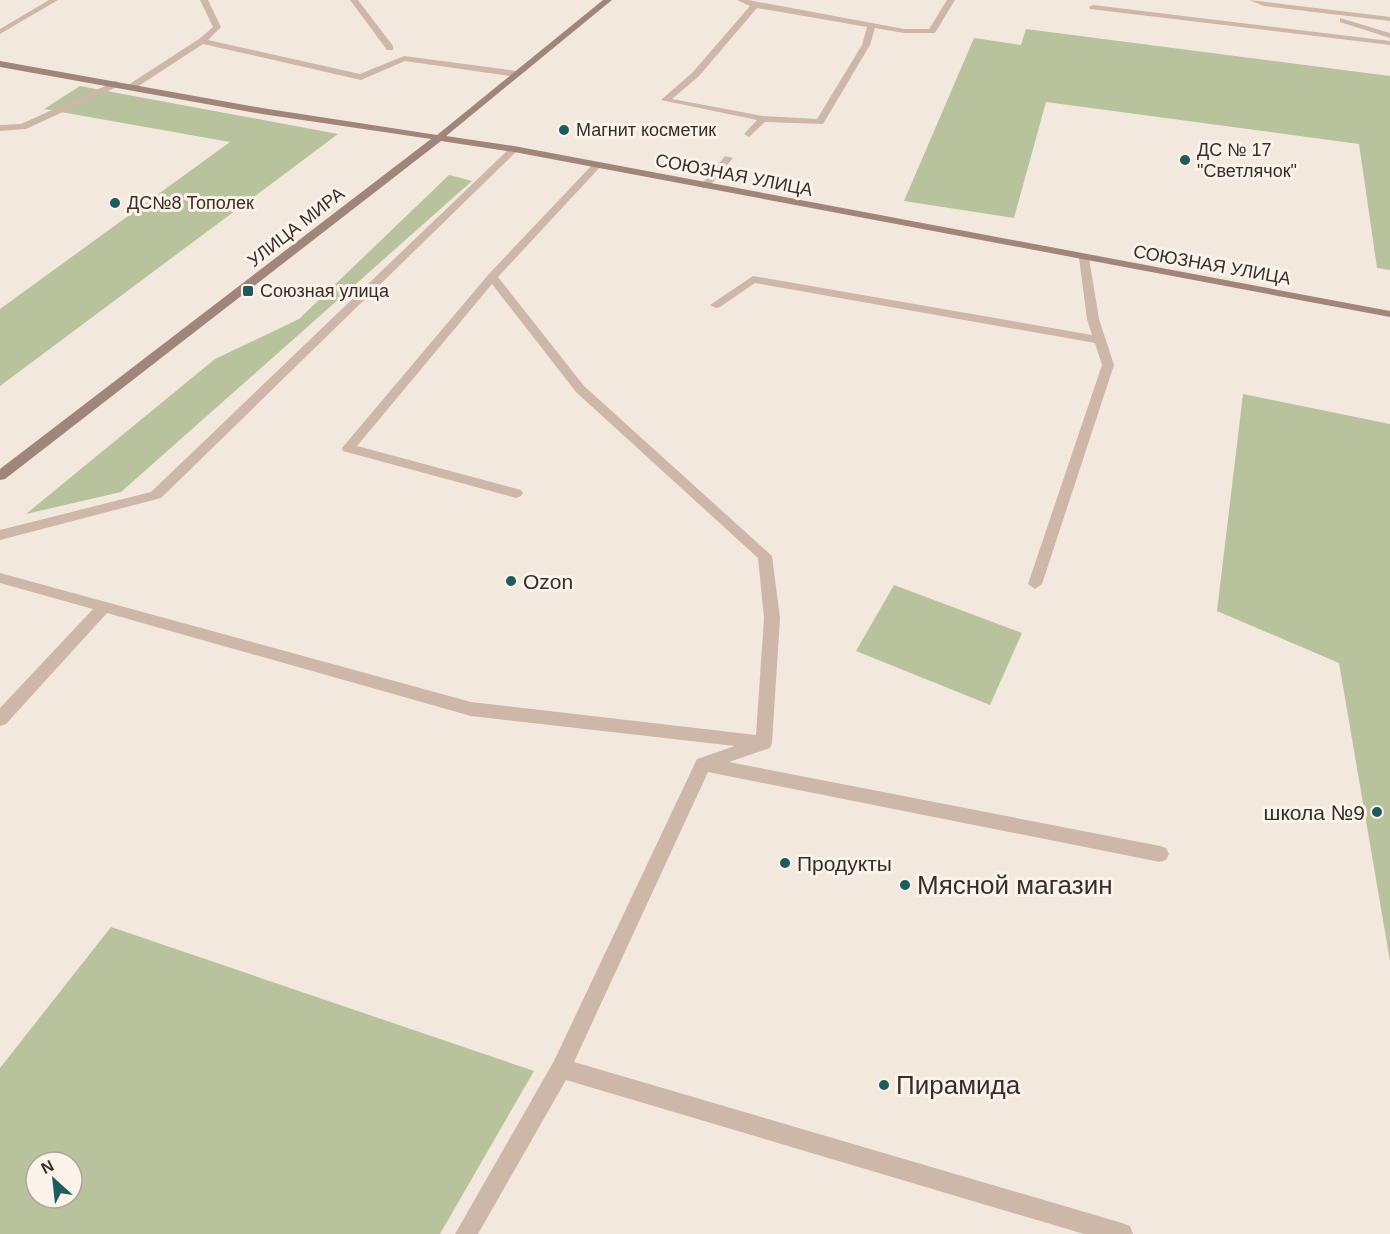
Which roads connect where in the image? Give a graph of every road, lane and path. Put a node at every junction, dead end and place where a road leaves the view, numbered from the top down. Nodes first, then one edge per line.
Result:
1 (54, 0) edge
2 (204, 0) edge
3 (354, 0) edge
4 (608, 0) edge
5 (741, 0) edge
6 (951, 0) edge
7 (1253, 0) edge
8 (755, 5) junction
9 (1093, 8) dead end
10 (1309, 9) junction
11 (1390, 19) edge
12 (872, 25) junction
13 (0, 32) edge
14 (1390, 36) edge
15 (202, 41) junction
16 (1390, 42) edge
17 (390, 48) dead end
18 (0, 64) edge
19 (518, 74) junction
20 (116, 84) junction
21 (131, 87) junction
22 (763, 119) junction
23 (0, 128) edge
24 (749, 134) dead end
25 (437, 139) junction
26 (514, 149) junction
27 (728, 158) dead end
28 (597, 165) junction
29 (705, 186) junction
30 (1084, 258) junction
31 (492, 277) junction
32 (716, 305) dead end
33 (1390, 314) edge
34 (1100, 340) junction
35 (0, 476) edge
36 (516, 493) dead end
37 (0, 535) edge
38 (0, 578) edge
39 (1035, 584) dead end
40 (104, 608) junction
41 (0, 719) edge
42 (764, 743) junction
43 (703, 764) junction
44 (1160, 854) dead end
45 (561, 1068) junction
46 (466, 1234) edge
47 (1122, 1234) edge

1 - 13 lane
2 - 15 lane
3 - 17 lane
4 - 19 street, УЛИЦА МИРА
5 - 8 lane
6 - 12 lane
7 - 10 lane
8 - 12 lane
8 - 22 lane
9 - 16 lane
10 - 11 lane
10 - 14 lane
12 - 22 lane
15 - 19 lane
15 - 21 lane
18 - 20 street, СОЮЗНАЯ УЛИЦА
19 - 25 street, УЛИЦА МИРА
20 - 21 street, СОЮЗНАЯ УЛИЦА
20 - 23 lane
21 - 25 street, СОЮЗНАЯ УЛИЦА
22 - 24 lane
25 - 26 street, СОЮЗНАЯ УЛИЦА
25 - 35 street, УЛИЦА МИРА
26 - 28 street, СОЮЗНАЯ УЛИЦА
26 - 37 lane
27 - 29 lane
28 - 29 street, СОЮЗНАЯ УЛИЦА
28 - 31 lane
29 - 30 street, СОЮЗНАЯ УЛИЦА
30 - 33 street, СОЮЗНАЯ УЛИЦА
30 - 34 lane
31 - 36 lane
31 - 42 lane
32 - 34 lane
34 - 39 lane
38 - 40 lane
40 - 41 lane
40 - 42 lane
42 - 43 lane
43 - 44 lane
43 - 45 lane
45 - 46 lane
45 - 47 lane

